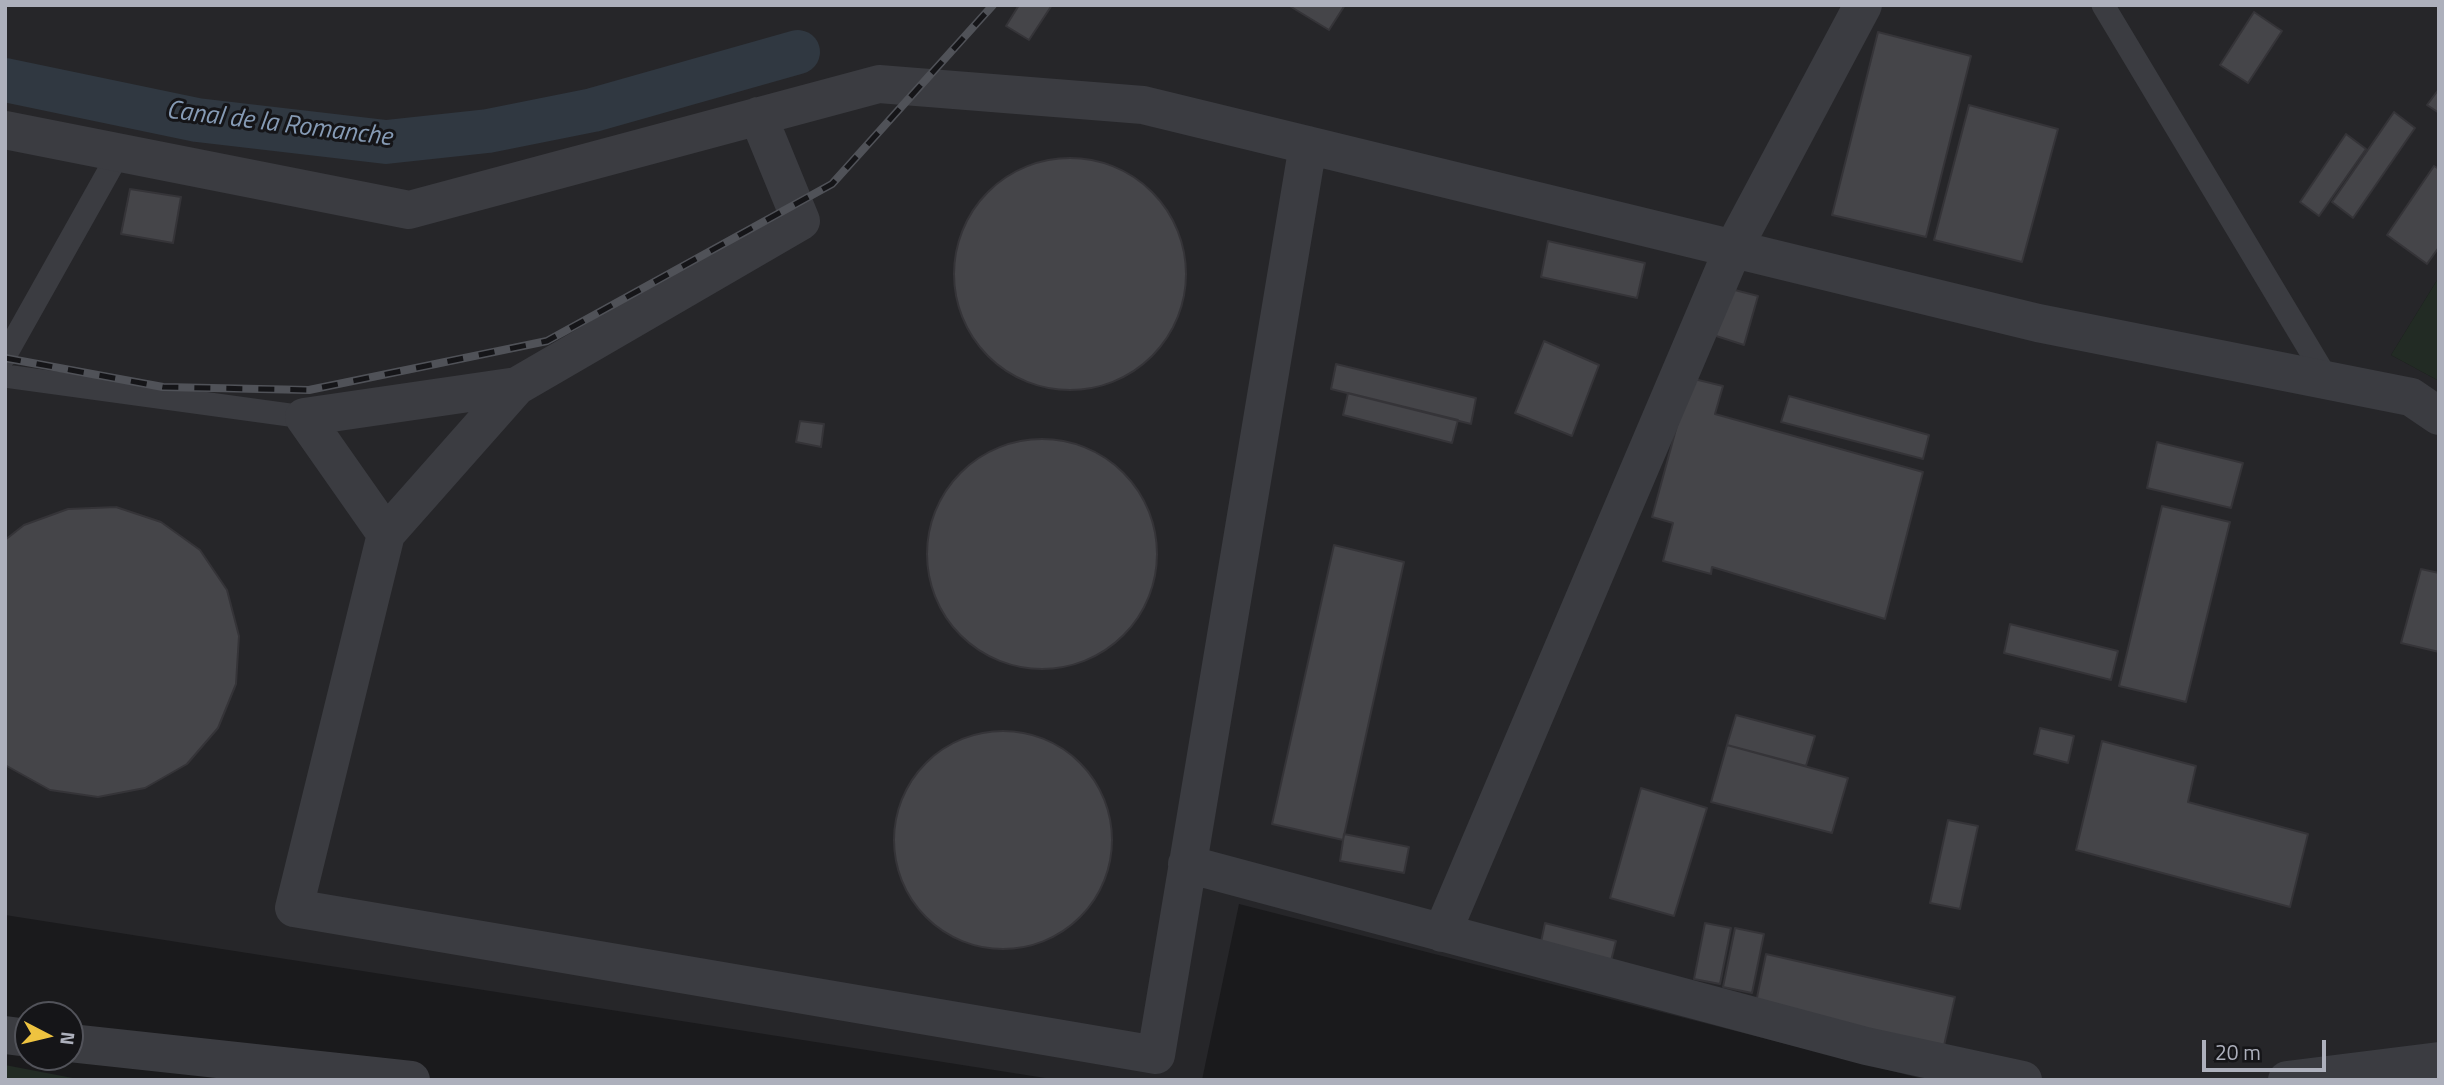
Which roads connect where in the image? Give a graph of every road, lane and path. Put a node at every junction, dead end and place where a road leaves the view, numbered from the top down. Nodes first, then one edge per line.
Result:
1 (1863, 5) edge
2 (2103, 5) edge
3 (758, 116) junction
4 (5, 130) edge
5 (1308, 145) junction
6 (119, 153) junction
7 (1733, 248) junction
8 (5, 356) edge
9 (5, 376) edge
10 (2329, 382) junction
11 (517, 386) junction
12 (2439, 416) edge
13 (304, 417) junction
14 (386, 534) junction
15 (1187, 864) junction
16 (1442, 933) junction
17 (84, 1044) edge
18 (2439, 1061) edge
19 (411, 1080) edge
20 (2023, 1080) edge
21 (2287, 1080) edge

1 - 7 street
2 - 10 lane
3 - 5 street
3 - 6 street
3 - 11 street
4 - 6 street
5 - 7 street
5 - 15 street
6 - 8 lane
7 - 10 street
7 - 16 street
9 - 13 lane
10 - 12 street
11 - 13 street
11 - 14 street
13 - 14 street
14 - 15 street
15 - 16 street
16 - 20 street
17 - 19 street
18 - 21 street

